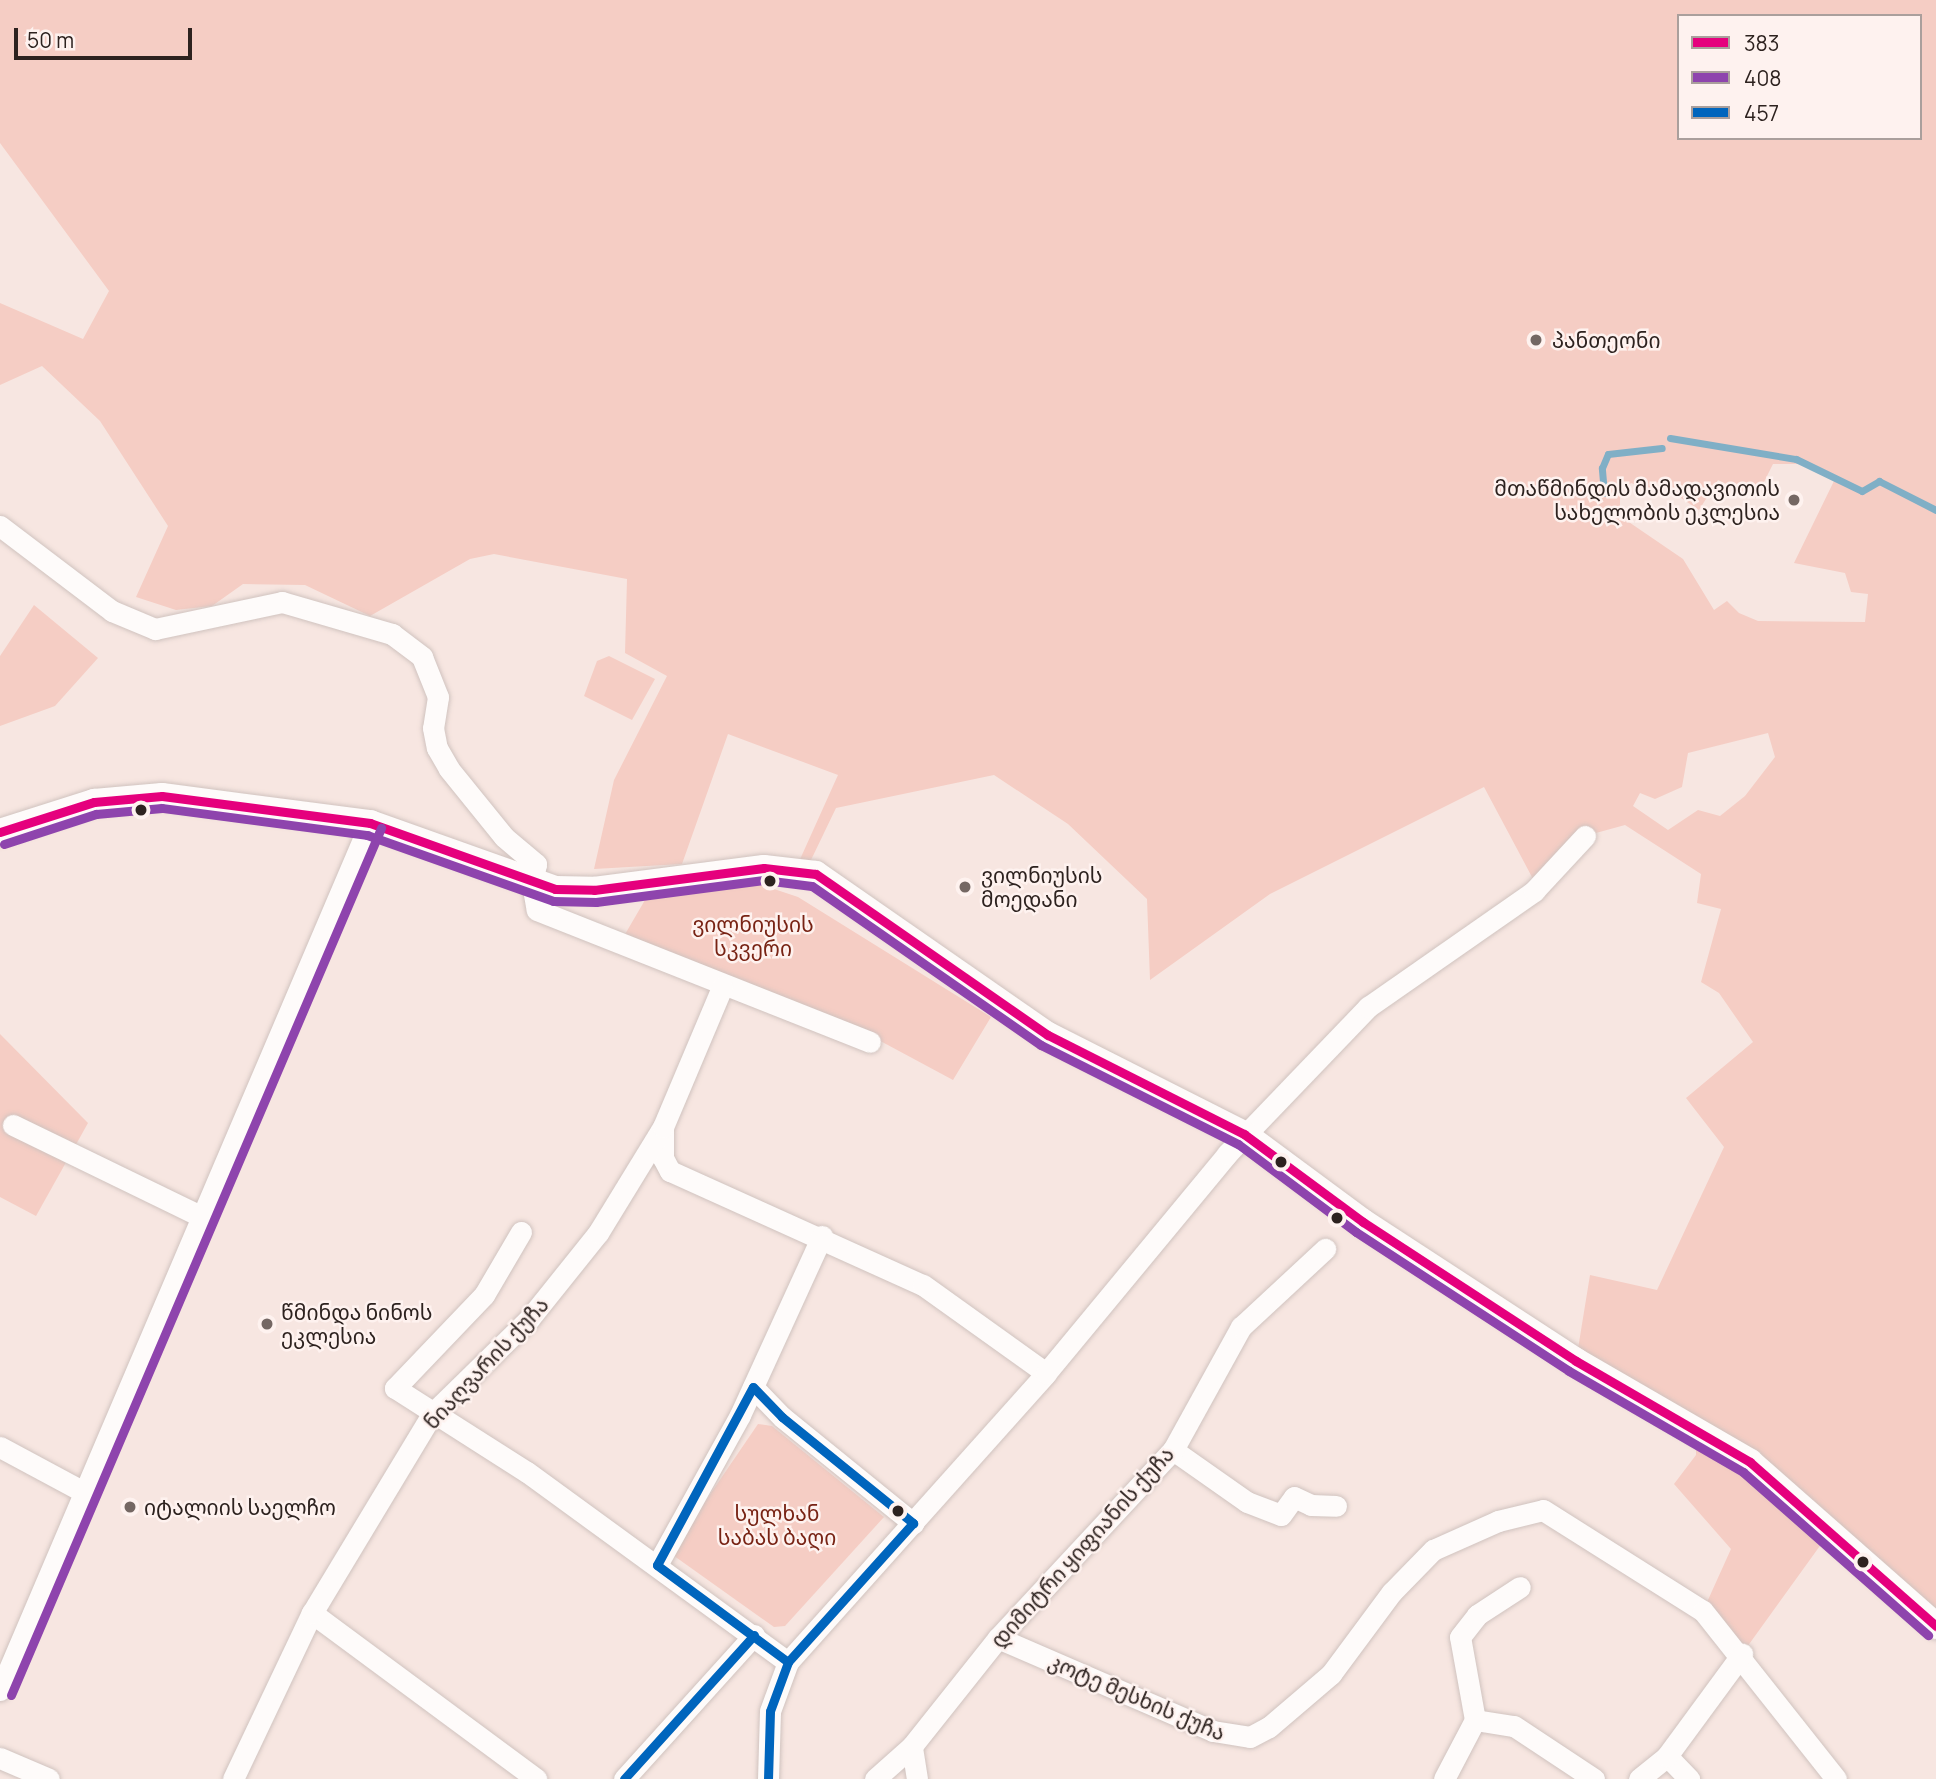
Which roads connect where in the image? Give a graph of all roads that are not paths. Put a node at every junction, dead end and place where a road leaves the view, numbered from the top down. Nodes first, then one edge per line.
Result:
1 (0, 526) edge
2 (369, 822) junction
3 (0, 832) edge
4 (1585, 836) dead end
5 (532, 883) junction
6 (722, 987) junction
7 (870, 1042) dead end
8 (13, 1125) dead end
9 (663, 1127) junction
10 (1244, 1135) junction
11 (200, 1216) junction
12 (521, 1231) dead end
13 (822, 1236) junction
14 (1325, 1249) dead end
15 (1046, 1373) junction
16 (753, 1387) junction
17 (432, 1414) junction
18 (0, 1447) edge
19 (1173, 1450) junction
20 (82, 1491) junction
21 (1336, 1506) dead end
22 (914, 1523) junction
23 (657, 1565) junction
24 (1520, 1587) dead end
25 (312, 1614) junction
26 (1936, 1626) edge
27 (754, 1635) junction
28 (998, 1638) junction
29 (1742, 1654) junction
30 (788, 1662) junction
31 (0, 1690) edge
32 (1475, 1720) junction
33 (912, 1746) junction
34 (1667, 1756) junction
35 (0, 1758) edge
36 (1593, 1778) edge
37 (49, 1779) edge
38 (233, 1779) edge
39 (536, 1779) edge
40 (624, 1779) edge
41 (768, 1779) edge
42 (875, 1779) edge
43 (916, 1779) edge
44 (1444, 1779) edge
45 (1639, 1779) edge
46 (1689, 1779) edge
47 (1836, 1779) edge

1 - 5 street
2 - 3 street
2 - 5 street
2 - 11 street
4 - 10 street
5 - 6 street
5 - 10 street
6 - 7 street
6 - 9 street, ნიაღვარის ქუჩა
8 - 11 street
9 - 13 street
9 - 17 street, ნიაღვარის ქუჩა
10 - 15 street
10 - 26 street
11 - 20 street
12 - 17 street
13 - 15 street
13 - 16 street
14 - 19 street, დიმიტრი ყიფიანის ქუჩა
15 - 22 street
16 - 22 street
16 - 23 street
17 - 23 street
17 - 25 street, ნიაღვარის ქუჩა
18 - 20 street
19 - 21 street
19 - 28 street, დიმიტრი ყიფიანის ქუჩა
20 - 31 street
22 - 30 street
23 - 27 street
24 - 32 street
25 - 38 street, ნიაღვარის ქუჩა
25 - 39 street
27 - 30 street
27 - 40 street
28 - 29 street, კოტე მესხის ქუჩა
28 - 33 street, დიმიტრი ყიფიანის ქუჩა
29 - 34 street
29 - 47 street, კოტე მესხის ქუჩა
30 - 41 street
32 - 36 street
32 - 44 street
33 - 42 street, დიმიტრი ყიფიანის ქუჩა
33 - 43 street
34 - 45 street
34 - 46 street
35 - 37 street

